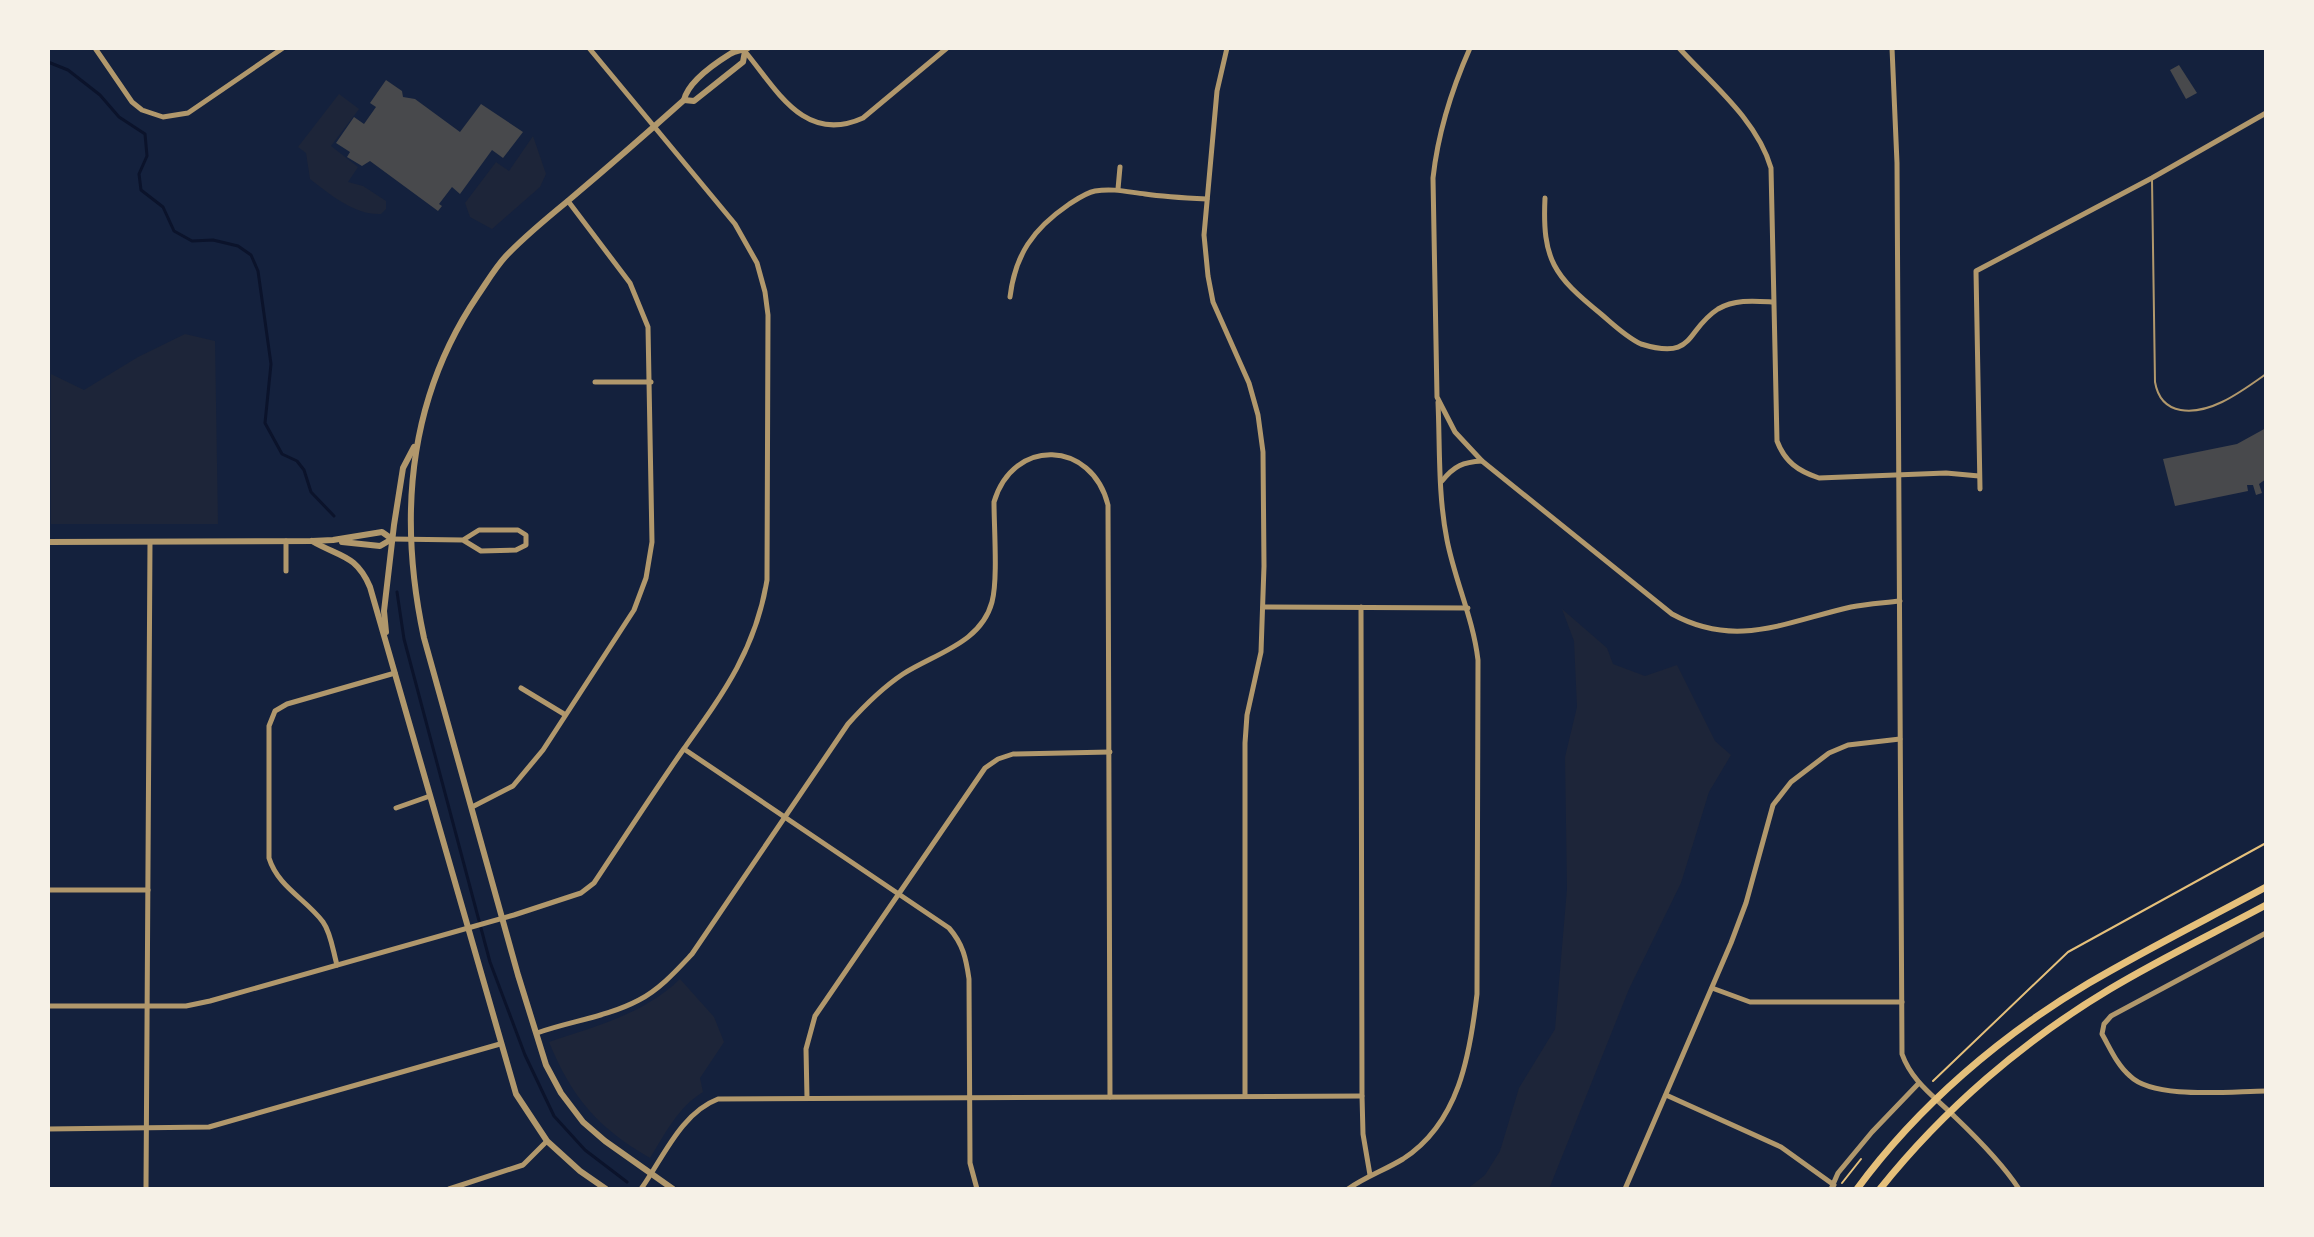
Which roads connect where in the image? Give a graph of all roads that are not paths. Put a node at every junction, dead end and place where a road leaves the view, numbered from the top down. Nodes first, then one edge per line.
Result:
1 (95, 48) edge
2 (283, 48) edge
3 (589, 48) edge
4 (947, 48) edge
5 (1227, 48) edge
6 (1470, 48) edge
7 (1679, 48) edge
8 (1892, 48) edge
9 (745, 49) edge
10 (684, 100) junction
11 (2266, 113) edge
12 (655, 126) junction
13 (1120, 167) dead end
14 (2152, 178) junction
15 (1118, 189) junction
16 (1545, 198) dead end
17 (1207, 199) junction
18 (568, 201) junction
19 (1010, 297) dead end
20 (1773, 302) junction
21 (2266, 374) edge
22 (595, 382) dead end
23 (651, 382) junction
24 (1437, 397) junction
25 (416, 444) junction
26 (1482, 461) junction
27 (1900, 473) junction
28 (1979, 476) junction
29 (1441, 482) junction
30 (1980, 489) dead end
31 (392, 539) junction
32 (333, 540) junction
33 (410, 540) junction
34 (463, 540) junction
35 (286, 541) junction
36 (312, 541) junction
37 (48, 542) edge
38 (150, 542) junction
39 (286, 571) dead end
40 (1900, 601) junction
41 (1263, 607) junction
42 (1361, 607) junction
43 (1468, 608) junction
44 (386, 642) junction
45 (395, 673) junction
46 (521, 688) dead end
47 (564, 714) junction
48 (1900, 739) junction
49 (684, 749) junction
50 (1110, 752) junction
51 (430, 796) junction
52 (472, 807) junction
53 (396, 808) dead end
54 (785, 817) junction
55 (2266, 887) edge
56 (48, 890) edge
57 (148, 890) junction
58 (897, 894) junction
59 (2266, 905) edge
60 (503, 918) junction
61 (468, 927) junction
62 (2266, 933) edge
63 (337, 965) junction
64 (1712, 988) junction
65 (1902, 1002) junction
66 (48, 1006) edge
67 (147, 1006) junction
68 (537, 1033) junction
69 (500, 1044) junction
70 (1919, 1083) junction
71 (2266, 1091) edge
72 (1245, 1095) junction
73 (1666, 1095) junction
74 (1362, 1096) junction
75 (968, 1097) junction
76 (1110, 1097) junction
77 (807, 1098) junction
78 (1936, 1099) junction
79 (1950, 1111) junction
80 (48, 1129) edge
81 (147, 1129) junction
82 (547, 1141) junction
83 (651, 1174) junction
84 (1370, 1175) junction
85 (1832, 1187) edge
86 (146, 1189) edge
87 (449, 1189) edge
88 (606, 1189) edge
89 (641, 1189) edge
90 (673, 1189) edge
91 (977, 1189) edge
92 (1348, 1189) edge
93 (1625, 1189) edge
94 (1857, 1189) edge
95 (1880, 1189) edge
96 (2019, 1189) edge

1 - 2 street
3 - 12 street
4 - 9 street
5 - 17 street
6 - 24 street
7 - 20 street
8 - 27 street
9 - 10 street
9 - 10 street
10 - 12 street
11 - 14 street
12 - 18 street
12 - 49 street
13 - 15 street
14 - 21 lane
14 - 28 street
15 - 17 street
15 - 19 street
16 - 20 street
17 - 41 street
18 - 23 street
18 - 25 street
20 - 27 street
22 - 23 street
23 - 47 street
24 - 26 street
24 - 29 street
25 - 31 street
25 - 33 street
26 - 29 street
26 - 40 street
27 - 28 street
27 - 40 street
28 - 30 street
29 - 43 street
31 - 32 street
31 - 32 street
31 - 33 street
31 - 44 street
32 - 36 street
33 - 34 street
33 - 52 street
34 - 34 street
35 - 36 street
35 - 38 street
35 - 39 street
36 - 44 street
37 - 38 street
38 - 57 street
40 - 48 street
41 - 42 street
41 - 72 street
42 - 43 street
42 - 74 street
43 - 84 street
44 - 45 street
45 - 51 street
45 - 63 street
46 - 47 street
47 - 52 street
48 - 64 street
48 - 65 street
49 - 54 street
49 - 60 street
50 - 54 street
50 - 58 street
50 - 76 street
51 - 53 street
51 - 61 street
52 - 60 street
54 - 58 street
54 - 68 street
55 - 78 main road
56 - 57 street
57 - 67 street
58 - 75 street
58 - 77 street
59 - 79 main road
60 - 61 street
60 - 68 street
61 - 63 street
61 - 69 street
62 - 71 street
63 - 67 street
64 - 65 street
64 - 73 street
65 - 70 street
66 - 67 street
67 - 81 street
68 - 83 street
69 - 81 street
69 - 82 street
70 - 78 street
70 - 85 street
72 - 74 street
72 - 76 street
73 - 85 street
73 - 93 street
74 - 84 street
75 - 76 street
75 - 77 street
75 - 91 street
77 - 83 street
78 - 79 street
78 - 94 main road
79 - 95 main road
79 - 96 street
80 - 81 street
81 - 86 street
82 - 87 street
82 - 88 street
83 - 89 street
83 - 90 street
84 - 92 street

